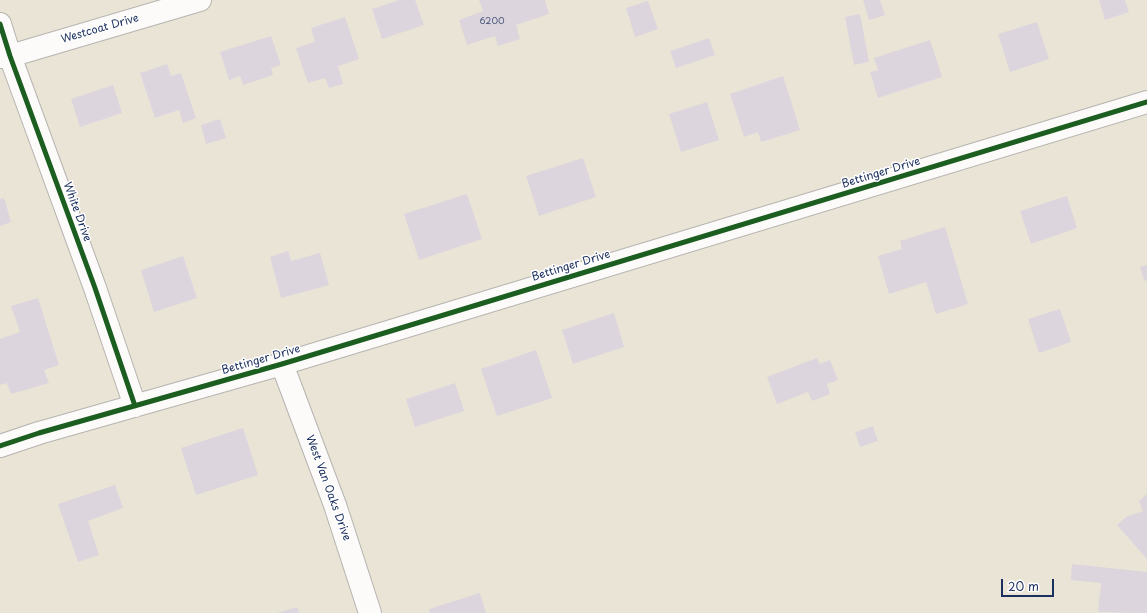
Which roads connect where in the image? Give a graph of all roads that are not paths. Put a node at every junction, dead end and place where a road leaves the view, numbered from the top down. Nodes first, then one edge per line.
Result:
1 (200, 0) edge
2 (0, 24) edge
3 (5, 56) edge
4 (1147, 102) edge
5 (282, 364) junction
6 (135, 406) junction
7 (0, 446) edge
8 (370, 613) edge

1 - 3 street, Westcoat Drive
2 - 3 street, White Drive
3 - 6 street, White Drive
4 - 5 street, Bettinger Drive
5 - 6 street, Bettinger Drive
5 - 8 street, West Van Oaks Drive
6 - 7 street, Bettinger Drive

